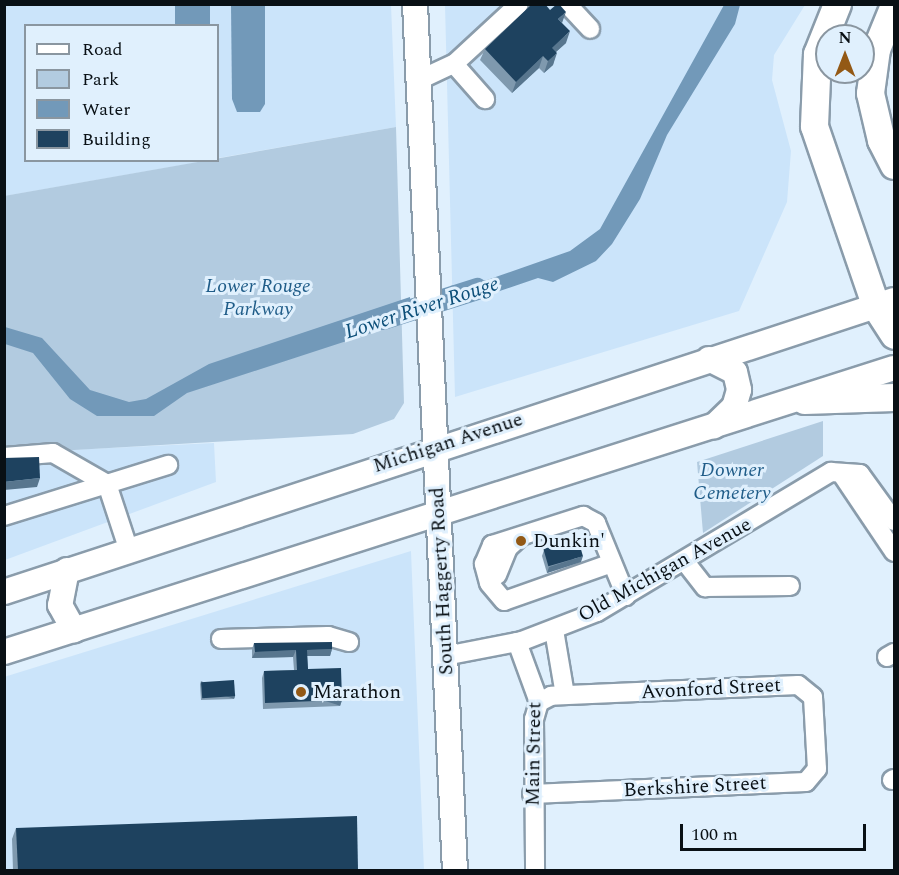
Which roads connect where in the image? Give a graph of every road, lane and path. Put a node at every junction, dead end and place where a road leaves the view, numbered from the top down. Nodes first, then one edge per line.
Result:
1 (415, 4) edge
2 (519, 4) edge
3 (567, 4) edge
4 (837, 4) edge
5 (894, 5) edge
6 (590, 29) dead end
7 (454, 64) junction
8 (419, 80) junction
9 (485, 99) dead end
10 (894, 165) edge
11 (885, 304) edge
12 (894, 335) edge
13 (710, 359) junction
14 (894, 368) edge
15 (894, 397) edge
16 (804, 400) junction
17 (712, 428) junction
18 (436, 447) junction
19 (4, 457) edge
20 (168, 465) dead end
21 (841, 473) junction
22 (107, 484) junction
23 (4, 516) edge
24 (439, 516) junction
25 (894, 522) edge
26 (515, 542) junction
27 (128, 548) junction
28 (894, 552) edge
29 (611, 560) junction
30 (686, 563) junction
31 (67, 570) junction
32 (790, 586) dead end
33 (4, 592) edge
34 (626, 596) junction
35 (74, 630) junction
36 (554, 630) junction
37 (221, 639) dead end
38 (349, 642) dead end
39 (517, 642) junction
40 (4, 652) edge
41 (445, 656) junction
42 (565, 695) junction
43 (539, 702) junction
44 (816, 735) joint
45 (532, 794) junction
46 (455, 870) edge
47 (535, 870) edge

1 - 8 main road, South Haggerty Road
2 - 7 street
3 - 6 street
4 - 11 highway
5 - 10 highway
7 - 8 street
7 - 9 street
8 - 18 main road, South Haggerty Road
11 - 12 highway
11 - 13 main road, Michigan Avenue
13 - 17 main road
13 - 18 main road, Michigan Avenue
14 - 16 main road
15 - 16 highway
16 - 17 main road
17 - 24 main road
18 - 24 main road, South Haggerty Road
18 - 27 main road, Michigan Avenue
19 - 22 street
20 - 22 street
21 - 25 street
21 - 28 street
21 - 30 street, Old Michigan Avenue
22 - 23 street
22 - 27 street
24 - 35 main road
24 - 41 main road, South Haggerty Road
26 - 29 street
26 - 29 street
26 - 29 street
27 - 31 main road, Michigan Avenue
29 - 34 street
30 - 32 street
30 - 34 street, Old Michigan Avenue
31 - 33 main road, Michigan Avenue
31 - 35 main road
34 - 36 street, Old Michigan Avenue
35 - 40 main road
36 - 39 street, Old Michigan Avenue
36 - 42 street, Main Street
37 - 38 street
39 - 41 street, Old Michigan Avenue
39 - 43 street, Main Street
41 - 46 main road, South Haggerty Road
42 - 43 street, Avonford Street
42 - 44 street, Avonford Street
43 - 45 street, Main Street
44 - 45 street, Berkshire Street
45 - 47 street, Main Street

